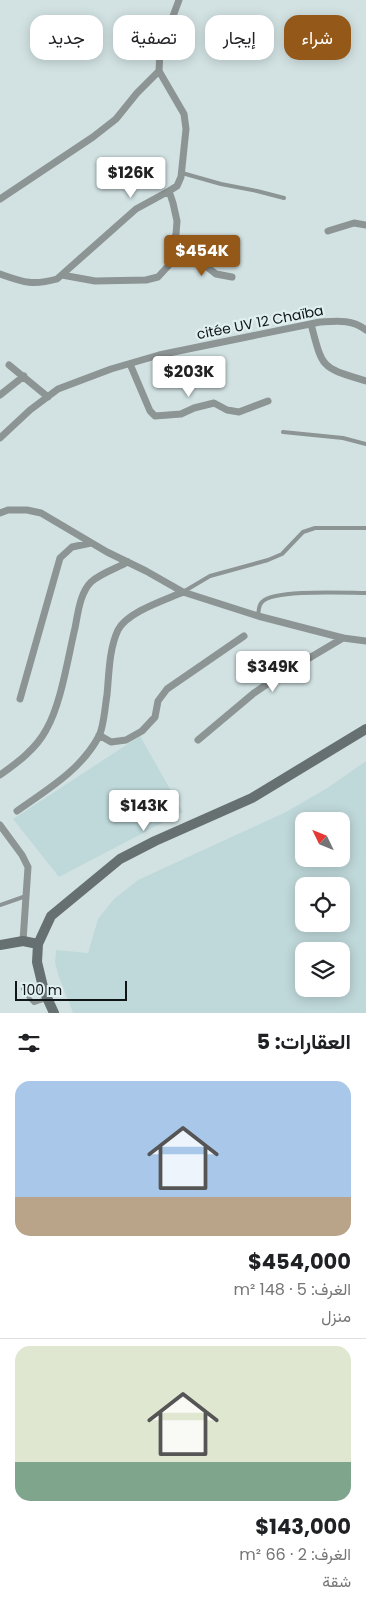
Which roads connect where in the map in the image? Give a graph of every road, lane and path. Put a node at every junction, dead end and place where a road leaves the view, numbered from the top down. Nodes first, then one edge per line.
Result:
1 (179, 0) edge
2 (159, 71) junction
3 (182, 173) junction
4 (169, 191) junction
5 (284, 198) dead end
6 (0, 200) edge
7 (366, 225) edge
8 (328, 231) dead end
9 (171, 261) junction
10 (0, 274) edge
11 (62, 275) junction
12 (232, 277) dead end
13 (311, 324) junction
14 (366, 330) edge
15 (130, 364) junction
16 (9, 365) dead end
17 (24, 376) junction
18 (366, 380) edge
19 (0, 396) edge
20 (48, 397) junction
21 (268, 401) dead end
22 (283, 432) dead end
23 (0, 438) edge
24 (366, 444) edge
25 (0, 513) edge
26 (366, 528) edge
27 (91, 543) junction
28 (128, 562) junction
29 (183, 592) junction
30 (366, 593) edge
31 (258, 616) junction
32 (244, 636) dead end
33 (344, 638) junction
34 (366, 640) edge
35 (20, 699) dead end
36 (366, 729) edge
37 (99, 735) junction
38 (198, 740) dead end
39 (0, 775) edge
40 (17, 811) dead end
41 (0, 825) edge
42 (27, 896) junction
43 (0, 905) edge
44 (23, 941) junction
45 (38, 944) junction
46 (0, 945) edge
47 (23, 989) dead end
48 (48, 998) junction
49 (54, 1013) edge

1 - 2 street
2 - 3 street
2 - 6 street
3 - 4 street
3 - 5 lane
4 - 9 street
4 - 11 street
7 - 8 street
9 - 11 street
9 - 12 street
10 - 11 street
13 - 14 street, citée UV 12 Chaïba
13 - 15 street, citée UV 12 Chaïba
13 - 18 street
15 - 20 street, citée UV 12 Chaïba
15 - 21 street
16 - 17 street
17 - 19 street
17 - 20 street
20 - 23 street, citée UV 12 Chaïba
22 - 24 lane
25 - 27 street
26 - 29 lane
27 - 28 street
27 - 35 street
28 - 29 street
28 - 39 street
29 - 31 street
29 - 37 street
30 - 31 lane
31 - 33 street
32 - 37 street
33 - 34 street
33 - 38 street
36 - 45 street
37 - 40 street
41 - 42 street
42 - 43 lane
42 - 44 street
44 - 45 street
44 - 46 street
45 - 48 street
47 - 48 lane
48 - 49 street

